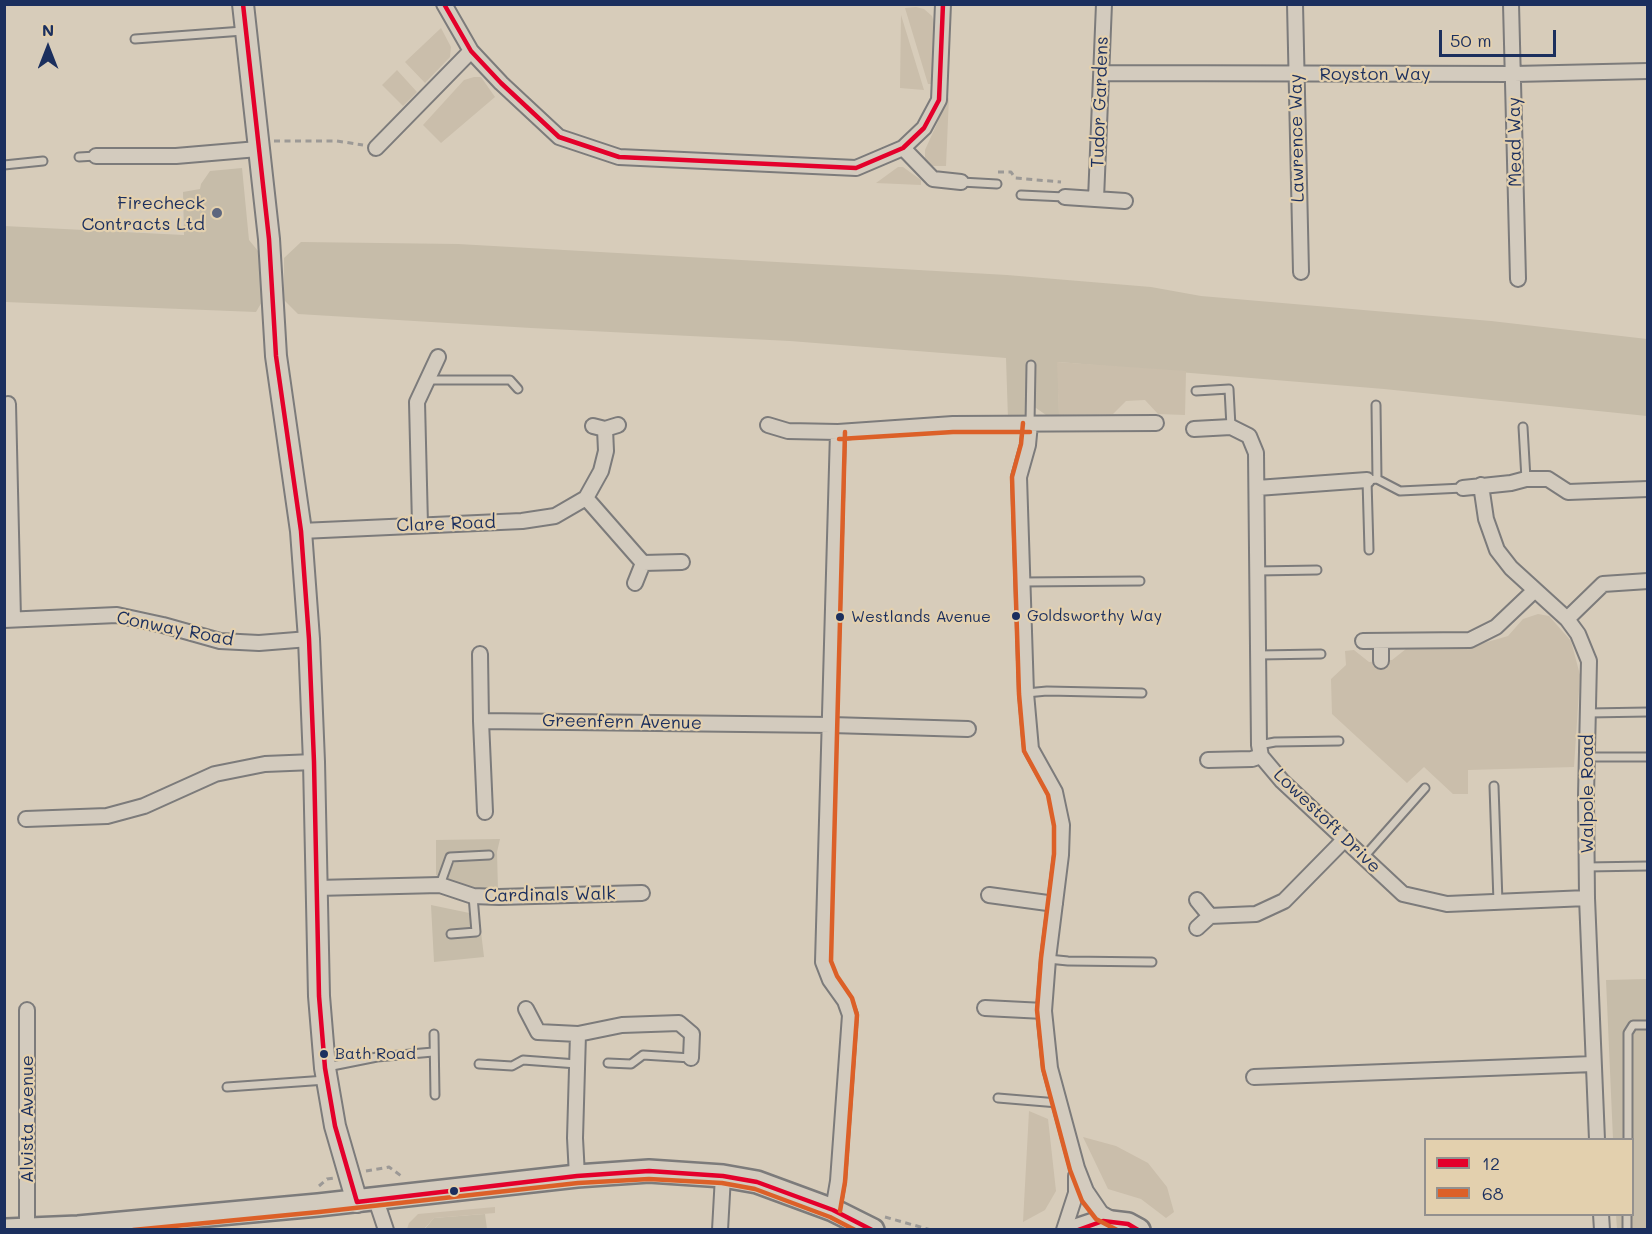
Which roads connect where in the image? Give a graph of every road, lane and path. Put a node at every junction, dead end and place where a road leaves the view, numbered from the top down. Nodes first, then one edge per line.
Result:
1 (243, 4) edge
2 (444, 4) edge
3 (944, 4) edge
4 (1104, 4) edge
5 (1295, 4) edge
6 (1511, 4) edge
7 (246, 31) junction
8 (135, 39) dead end
9 (471, 51) junction
10 (1647, 71) edge
11 (1102, 73) junction
12 (1296, 74) junction
13 (1514, 74) junction
14 (258, 146) junction
15 (376, 148) joint
16 (903, 148) junction
17 (96, 156) joint
18 (79, 157) dead end
19 (43, 161) dead end
20 (4, 165) edge
21 (991, 171) dead end
22 (961, 182) joint
23 (997, 184) dead end
24 (1021, 195) dead end
25 (1065, 197) junction
26 (1096, 199) junction
27 (1125, 201) dead end
28 (1301, 272) dead end
29 (1518, 279) dead end
30 (438, 357) dead end
31 (1031, 365) dead end
32 (427, 380) junction
33 (518, 389) dead end
34 (1196, 392) dead end
35 (12, 404) edge
36 (1376, 405) dead end
37 (1156, 423) dead end
38 (1030, 424) junction
39 (768, 425) dead end
40 (606, 427) dead end
41 (1523, 427) dead end
42 (1231, 428) junction
43 (1194, 429) dead end
44 (838, 432) junction
45 (1526, 478) junction
46 (1372, 480) junction
47 (1481, 485) junction
48 (1257, 488) junction
49 (1462, 488) joint
50 (1647, 489) edge
51 (586, 498) junction
52 (420, 525) junction
53 (301, 531) junction
54 (1369, 550) dead end
55 (643, 562) junction
56 (682, 562) dead end
57 (1317, 570) dead end
58 (1257, 571) junction
59 (1140, 581) dead end
60 (1647, 581) edge
61 (1022, 582) junction
62 (635, 583) dead end
63 (1535, 590) junction
64 (9, 619) edge
65 (1567, 619) junction
66 (309, 639) junction
67 (1363, 641) dead end
68 (1381, 641) junction
69 (480, 654) dead end
70 (1321, 654) dead end
71 (1258, 655) junction
72 (1381, 661) dead end
73 (1026, 693) junction
74 (1142, 693) dead end
75 (1647, 712) edge
76 (1588, 713) junction
77 (481, 722) junction
78 (831, 725) junction
79 (968, 729) dead end
80 (1339, 741) dead end
81 (1260, 750) junction
82 (1586, 757) junction
83 (1647, 757) edge
84 (1208, 760) dead end
85 (314, 762) junction
86 (1494, 786) dead end
87 (1425, 788) dead end
88 (485, 812) dead end
89 (26, 818) dead end
90 (1344, 840) junction
91 (489, 855) dead end
92 (1363, 858) junction
93 (1647, 866) edge
94 (1586, 867) junction
95 (440, 885) junction
96 (316, 888) junction
97 (642, 893) dead end
98 (989, 895) dead end
99 (473, 896) junction
100 (1587, 898) junction
101 (1197, 900) dead end
102 (1498, 902) junction
103 (1055, 904) junction
104 (1210, 916) junction
105 (1197, 928) dead end
106 (451, 934) dead end
107 (1048, 959) junction
108 (1152, 962) dead end
109 (985, 1008) dead end
110 (526, 1009) dead end
111 (27, 1010) dead end
112 (1044, 1011) junction
113 (1647, 1025) edge
114 (434, 1034) dead end
115 (578, 1034) junction
116 (434, 1052) junction
117 (691, 1058) joint
118 (608, 1063) dead end
119 (479, 1064) dead end
120 (577, 1064) junction
121 (1593, 1064) junction
122 (326, 1074) junction
123 (1254, 1077) dead end
124 (227, 1087) dead end
125 (435, 1095) dead end
126 (998, 1098) dead end
127 (1058, 1102) junction
128 (1597, 1138) edge
129 (1628, 1138) edge
130 (1077, 1168) junction
131 (577, 1176) junction
132 (723, 1176) junction
133 (367, 1201) junction
134 (833, 1210) junction
135 (1117, 1222) junction
136 (27, 1229) edge
137 (6, 1230) edge
138 (386, 1230) edge
139 (720, 1230) edge
140 (873, 1230) edge
141 (1064, 1230) edge
142 (1076, 1230) edge
143 (1139, 1230) edge

1 - 7 street
2 - 9 street
3 - 16 street
4 - 11 street, Tudor Gardens
5 - 12 street, Lawrence Way
6 - 13 street, Mead Way
7 - 8 lane
7 - 14 street
9 - 15 street
9 - 16 street
10 - 13 street, Royston Way
11 - 12 street, Royston Way
11 - 26 street, Tudor Gardens
12 - 13 street, Royston Way
12 - 28 street, Lawrence Way
13 - 29 street, Mead Way
14 - 15 path
14 - 17 street
14 - 53 street
16 - 22 street
17 - 18 lane
19 - 20 lane
21 - 25 path
22 - 23 lane
24 - 25 lane
25 - 26 street
26 - 27 street
30 - 32 street
31 - 38 lane
32 - 33 lane
32 - 52 street
34 - 42 lane
35 - 64 street
36 - 46 lane
37 - 38 street
38 - 44 street
38 - 61 street
39 - 44 street
40 - 51 street
41 - 45 lane
42 - 43 street
42 - 48 street
44 - 78 street
45 - 47 street
45 - 50 street
46 - 48 street
46 - 49 lane
46 - 54 lane
47 - 49 street
47 - 63 street, Walpole Road
48 - 58 street
51 - 52 street, Clare Road
51 - 55 street
52 - 53 street, Clare Road
53 - 66 street
55 - 56 street
55 - 62 street
57 - 58 lane
58 - 71 street
59 - 61 lane
60 - 65 street
61 - 73 street
63 - 65 street, Walpole Road
63 - 68 street
64 - 66 street, Conway Road
65 - 76 street, Walpole Road
66 - 85 street
67 - 68 street
68 - 72 street
69 - 77 street
70 - 71 lane
71 - 81 street
73 - 74 lane
73 - 103 street
75 - 76 lane
76 - 82 street, Walpole Road
77 - 78 street, Greenfern Avenue
77 - 88 street
78 - 79 street, Greenfern Avenue
78 - 134 street
80 - 81 lane
81 - 84 street
81 - 90 street, Lowestoft Drive
82 - 83 lane
82 - 94 street, Walpole Road
85 - 89 street
85 - 96 street
86 - 102 lane
87 - 92 lane
90 - 92 street, Lowestoft Drive
90 - 104 street
91 - 95 lane
92 - 102 street, Lowestoft Drive
93 - 94 lane
94 - 100 street, Walpole Road
95 - 96 street, Cardinals Walk
95 - 99 street, Cardinals Walk
96 - 122 street
97 - 99 street, Cardinals Walk
98 - 103 street
99 - 106 lane
100 - 102 street, Lowestoft Drive
100 - 121 street, Walpole Road
101 - 104 street
103 - 107 street
104 - 105 street
107 - 108 lane
107 - 112 street
109 - 112 street
110 - 115 street
111 - 136 street, Alvista Avenue
112 - 127 street
113 - 129 lane
114 - 116 lane
115 - 117 street
115 - 120 street
116 - 122 lane
116 - 125 lane
117 - 118 lane
119 - 120 lane
120 - 131 street
121 - 123 street
121 - 128 street, Walpole Road
122 - 124 lane
122 - 133 street
126 - 127 lane
127 - 130 street
130 - 135 street
130 - 141 street
131 - 132 main road
131 - 133 main road
132 - 134 main road
132 - 139 street
133 - 136 main road
133 - 138 street
134 - 140 main road
135 - 142 main road
135 - 143 main road
136 - 137 main road

